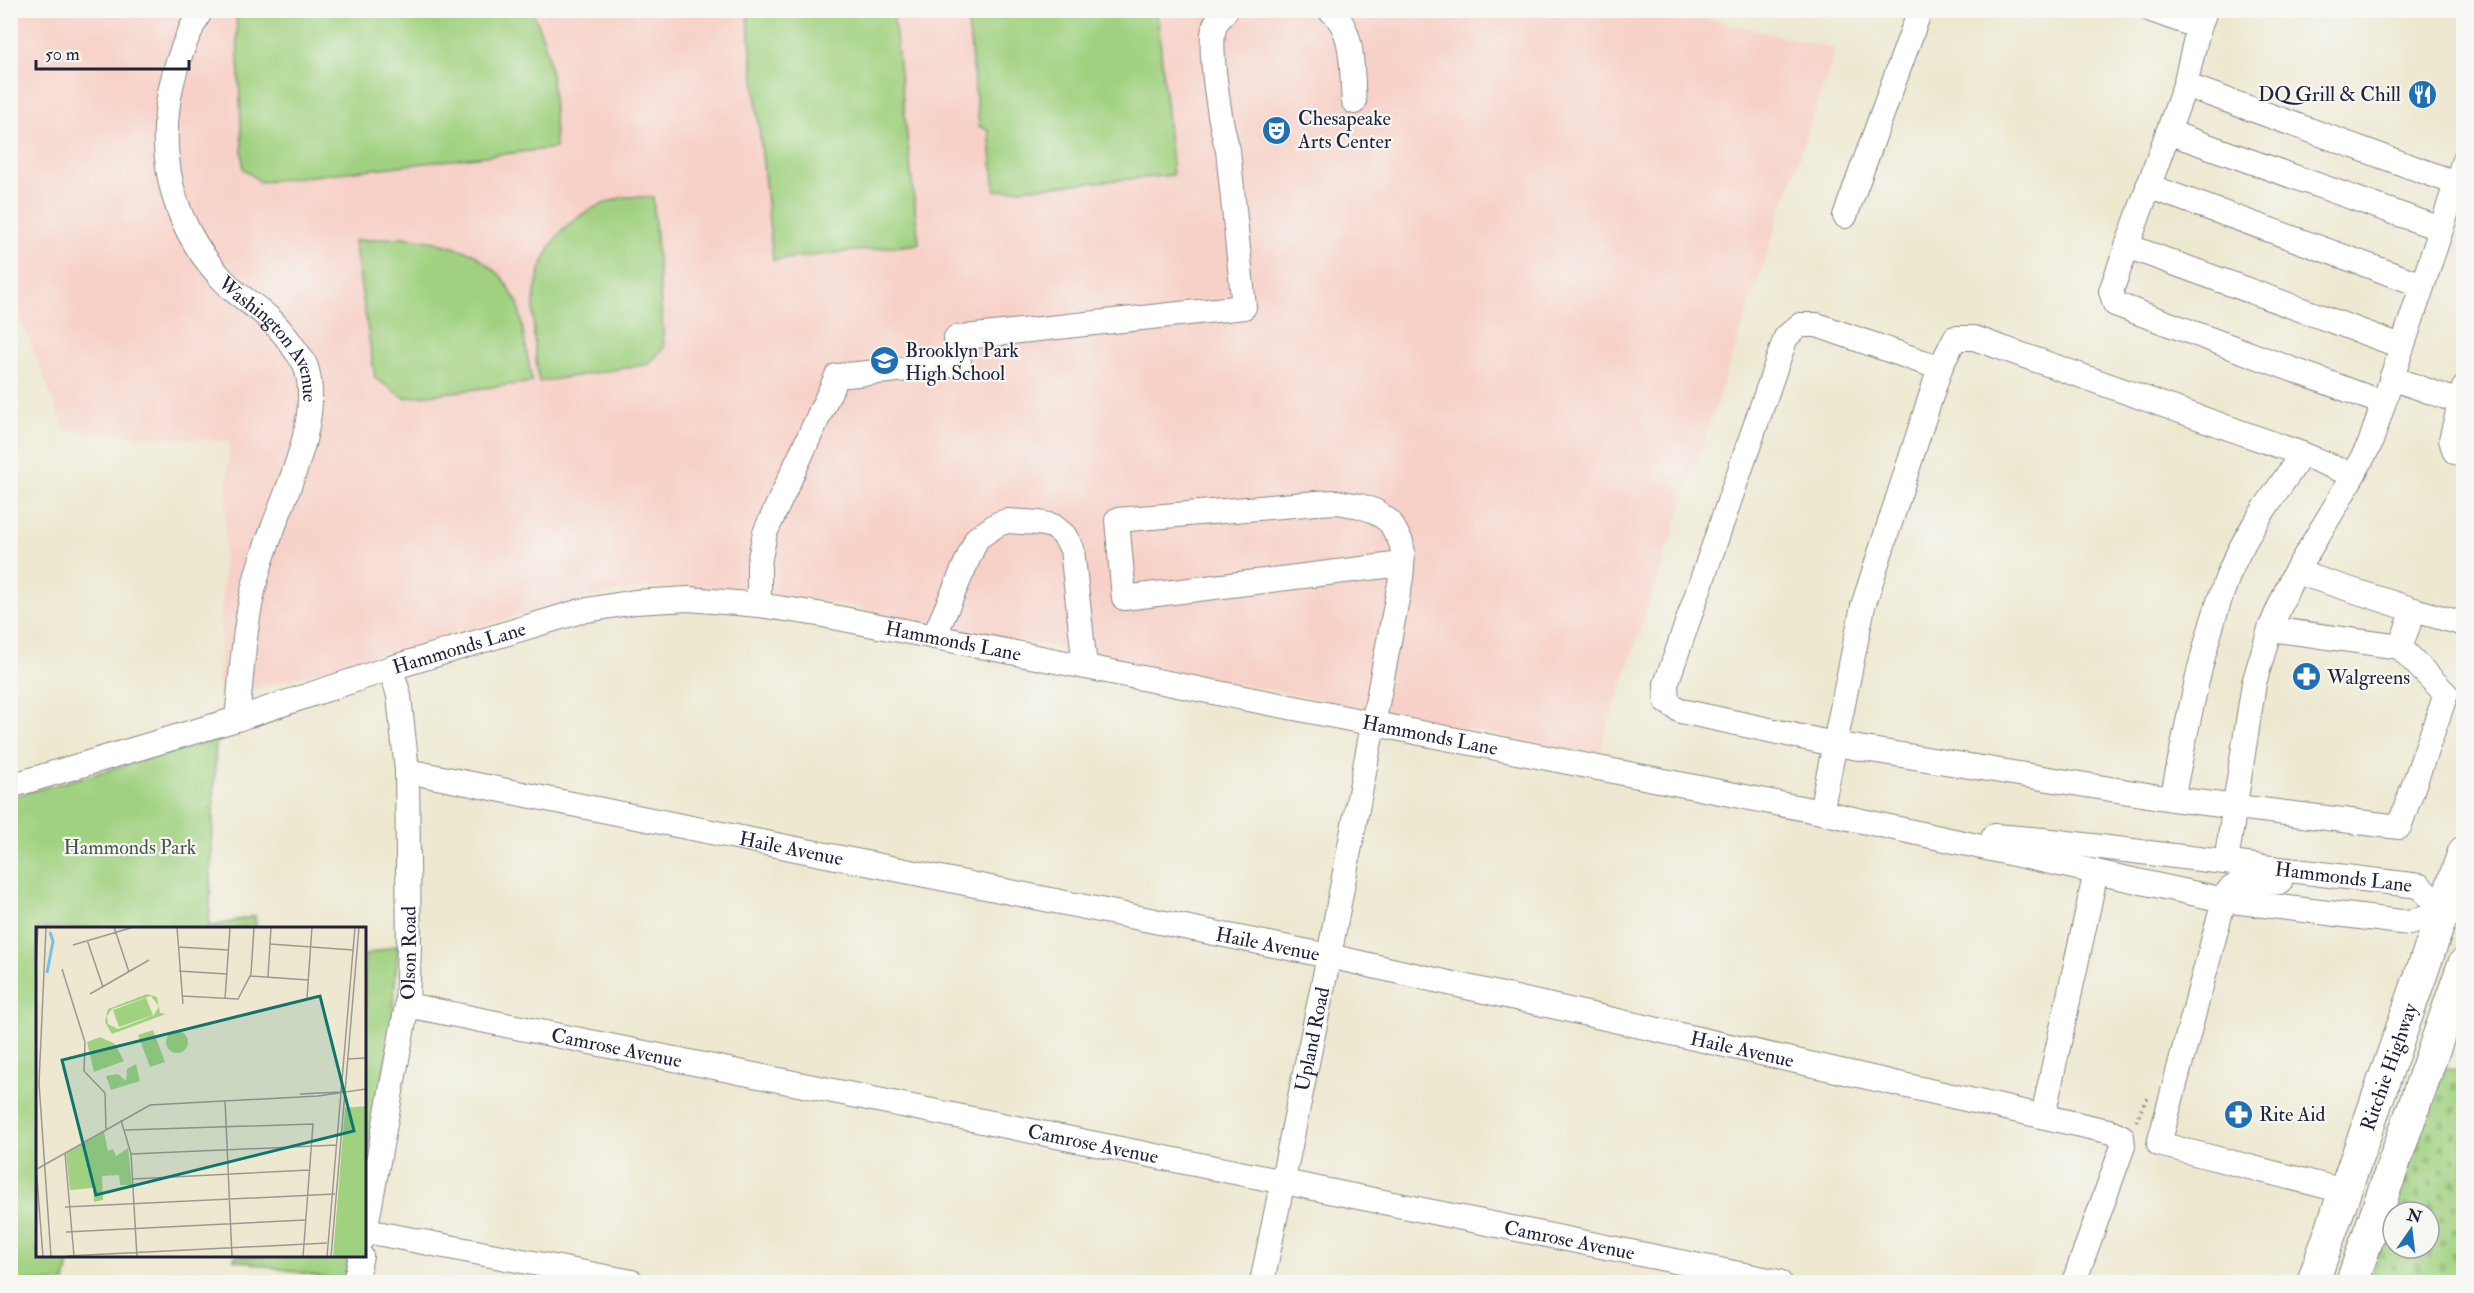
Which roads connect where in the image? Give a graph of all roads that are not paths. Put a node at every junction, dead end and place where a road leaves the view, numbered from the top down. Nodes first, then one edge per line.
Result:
1 (201, 10) edge
2 (1226, 10) edge
3 (1330, 10) edge
4 (1920, 10) edge
5 (2151, 10) edge
6 (2202, 19) edge
7 (2185, 85) junction
8 (1354, 102) dead end
9 (2168, 132) junction
10 (2463, 160) edge
11 (2460, 185) edge
12 (2148, 186) junction
13 (1845, 216) dead end
14 (2441, 229) junction
15 (2127, 246) junction
16 (2422, 285) junction
17 (2401, 346) junction
18 (1940, 368) junction
19 (2391, 378) junction
20 (2462, 395) edge
21 (2383, 403) junction
22 (2302, 454) junction
23 (2463, 455) edge
24 (2353, 475) junction
25 (1402, 564) junction
26 (2296, 572) junction
27 (759, 605) junction
28 (2414, 610) junction
29 (2463, 624) edge
30 (2270, 629) junction
31 (934, 637) junction
32 (2400, 647) junction
33 (1085, 667) junction
34 (391, 668) junction
35 (237, 718) junction
36 (1374, 725) junction
37 (1834, 744) junction
38 (407, 771) junction
39 (10, 786) edge
40 (2172, 799) junction
41 (2235, 807) junction
42 (1821, 812) junction
43 (1906, 830) junction
44 (2463, 852) edge
45 (2226, 862) junction
46 (2096, 872) junction
47 (2307, 874) junction
48 (2224, 900) junction
49 (2453, 913) edge
50 (1329, 956) junction
51 (2463, 964) edge
52 (407, 1005) junction
53 (2043, 1116) junction
54 (1281, 1182) junction
55 (2344, 1191) junction
56 (366, 1229) edge
57 (366, 1234) edge
58 (361, 1257) edge
59 (356, 1282) edge
60 (632, 1282) edge
61 (1262, 1282) edge
62 (1779, 1282) edge
63 (2073, 1282) edge
64 (2313, 1282) edge
65 (2352, 1282) edge

1 - 35 street, Washington Avenue
2 - 27 street
3 - 8 street
4 - 13 street
5 - 6 street
6 - 7 street
7 - 9 street
7 - 11 street
9 - 12 street
9 - 14 street
10 - 11 street
11 - 14 street
12 - 15 street
12 - 16 street
14 - 16 street
15 - 17 street
15 - 21 street
16 - 17 street
17 - 19 street
18 - 22 street
18 - 37 street
18 - 37 street
19 - 20 street
19 - 21 street
20 - 23 street
21 - 24 street
22 - 24 street
22 - 40 street
24 - 26 street
25 - 25 street, Upland Road
25 - 36 street, Upland Road
26 - 28 street
26 - 30 street
27 - 31 street, Hammonds Lane
27 - 34 street, Hammonds Lane
28 - 29 street
28 - 32 street
30 - 32 street
30 - 41 street
31 - 33 street, Hammonds Lane
31 - 33 street
32 - 41 street
33 - 36 street, Hammonds Lane
34 - 35 street, Hammonds Lane
34 - 38 street, Olson Road
35 - 39 street, Hammonds Lane
36 - 42 street, Hammonds Lane
36 - 50 street, Upland Road
37 - 40 street
37 - 42 street
38 - 50 street, Haile Avenue
38 - 52 street, Olson Road
40 - 41 street
41 - 45 street
42 - 43 street, Hammonds Lane
43 - 45 street, Hammonds Lane
43 - 46 street, Hammonds Lane
44 - 49 main road, Ritchie Highway
45 - 46 street
45 - 47 street, Hammonds Lane
46 - 48 street, Hammonds Lane
46 - 53 street
47 - 48 street
47 - 49 street, Hammonds Lane
48 - 49 street, Hammonds Lane
48 - 55 street
49 - 55 main road, Ritchie Highway
50 - 53 street, Haile Avenue
50 - 54 street, Upland Road
51 - 65 main road, Ritchie Highway
52 - 54 street, Camrose Avenue
52 - 56 street, Olson Road
53 - 63 street, Haile Avenue
54 - 61 street, Upland Road
54 - 62 street, Camrose Avenue
55 - 64 main road, Ritchie Highway
57 - 60 street
58 - 59 street

